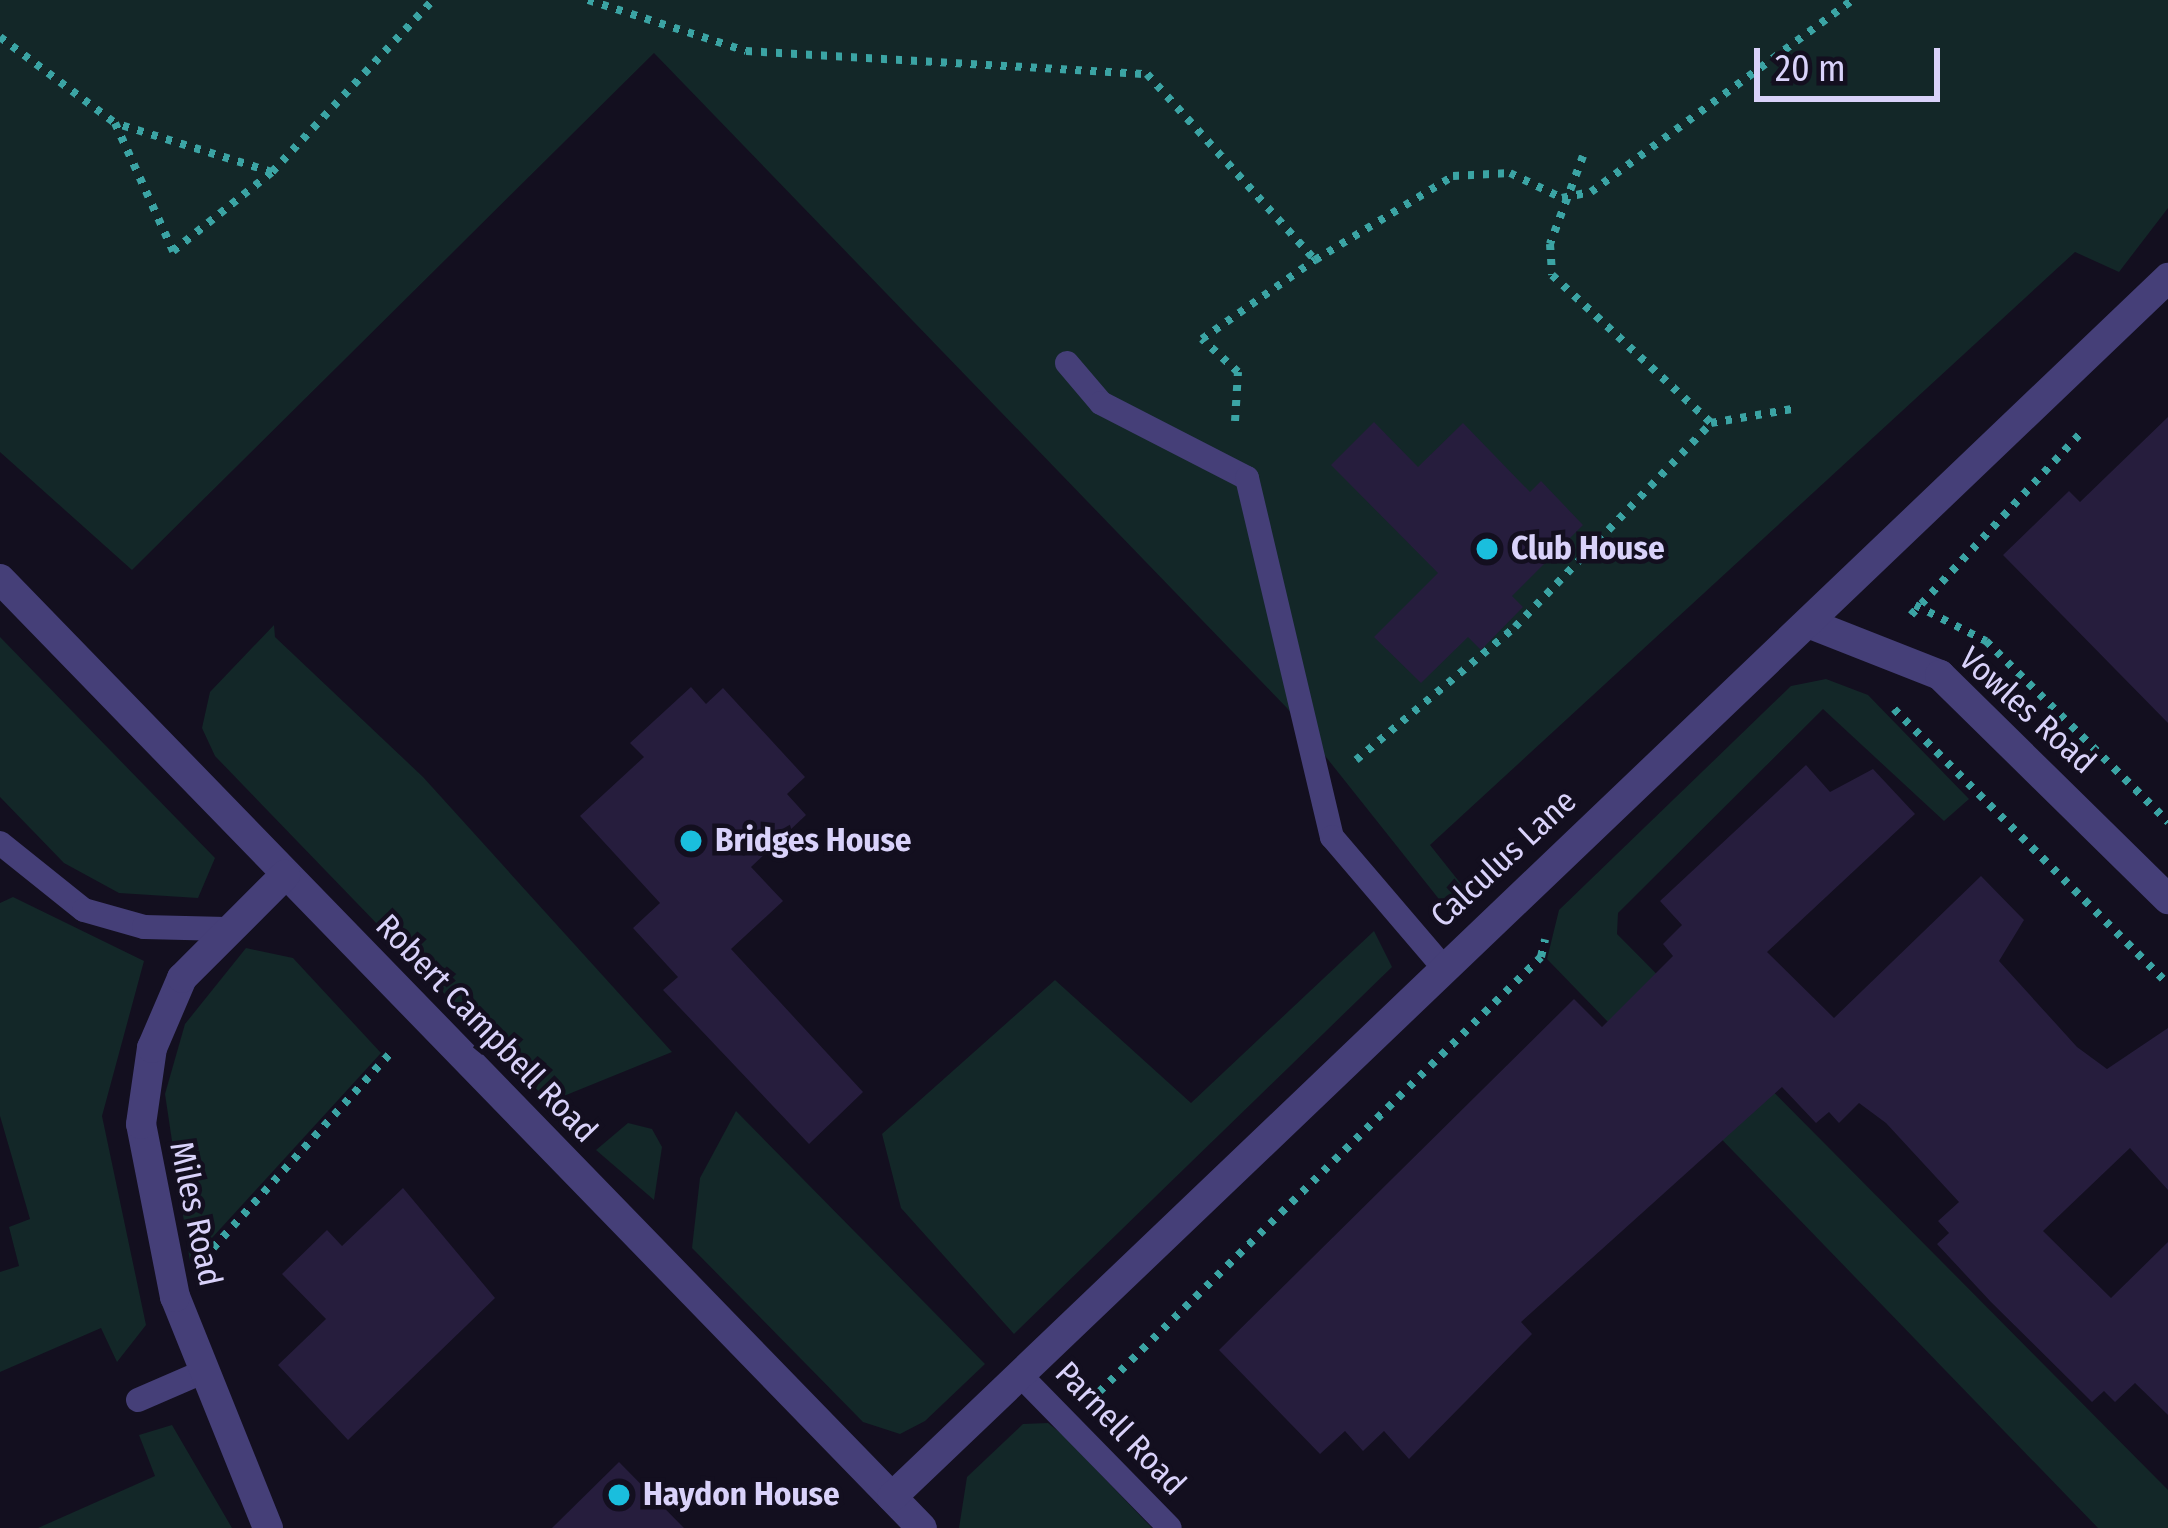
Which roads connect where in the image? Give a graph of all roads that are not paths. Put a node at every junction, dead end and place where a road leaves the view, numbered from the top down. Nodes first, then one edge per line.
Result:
1 (2168, 278) edge
2 (1067, 363) dead end
3 (0, 579) edge
4 (1808, 623) junction
5 (0, 843) edge
6 (285, 875) junction
7 (2168, 898) edge
8 (226, 929) junction
9 (1442, 966) junction
10 (200, 1373) junction
11 (1022, 1377) junction
12 (138, 1400) dead end
13 (892, 1497) junction
14 (268, 1528) edge
15 (922, 1528) edge
16 (1170, 1528) edge

1 - 4 street, Calculus Lane
2 - 9 lane
3 - 6 street, Robert Campbell Road
4 - 7 street, Vowles Road
4 - 9 street, Calculus Lane
5 - 8 lane
6 - 8 street, Miles Road
6 - 13 street, Robert Campbell Road
8 - 10 street, Miles Road
9 - 11 street, Calculus Lane
10 - 12 lane
10 - 14 street, Miles Road
11 - 13 street, Calculus Lane
11 - 16 lane, Parnell Road
13 - 15 street, Robert Campbell Road

